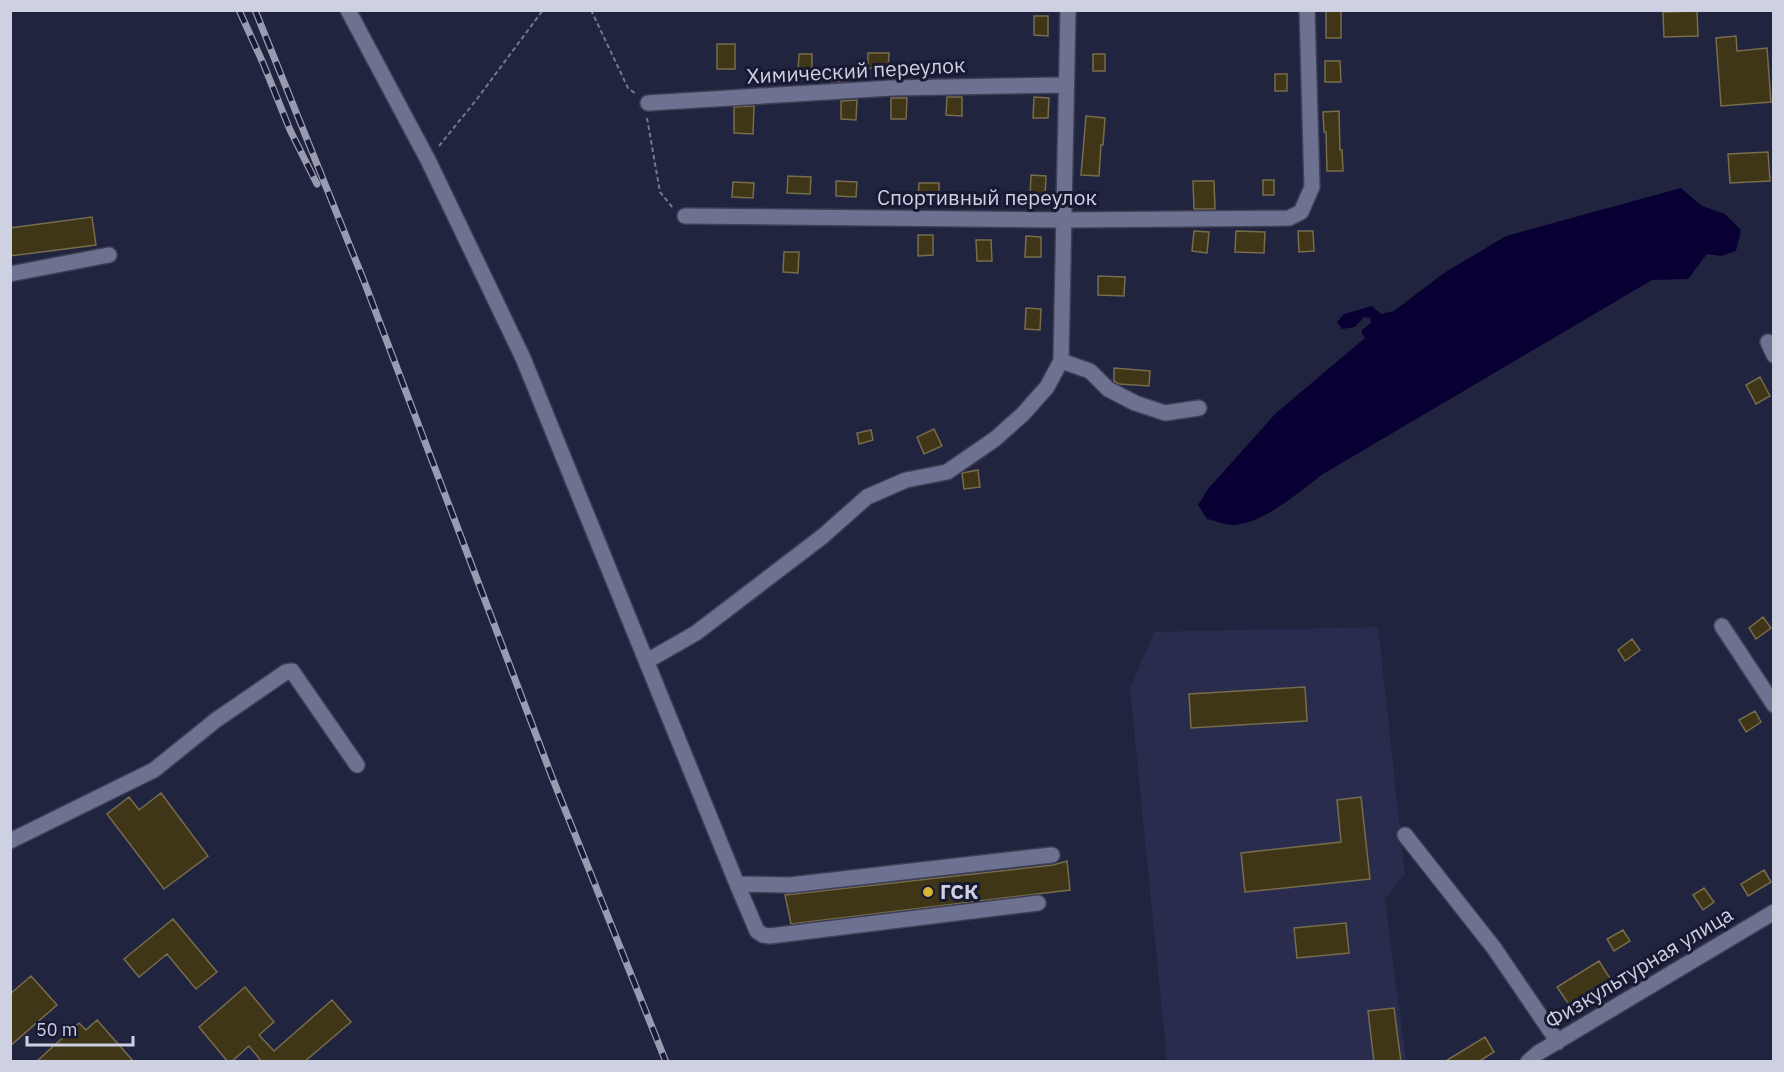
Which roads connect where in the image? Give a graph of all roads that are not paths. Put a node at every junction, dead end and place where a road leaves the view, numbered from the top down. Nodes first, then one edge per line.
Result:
1 (348, 10) edge
2 (1068, 10) edge
3 (1307, 10) edge
4 (1066, 85) junction
5 (648, 103) dead end
6 (685, 216) dead end
7 (1063, 220) junction
8 (109, 255) dead end
9 (10, 274) edge
10 (1061, 361) junction
11 (1199, 408) dead end
12 (1722, 626) dead end
13 (646, 661) junction
14 (1773, 705) edge
15 (357, 765) dead end
16 (1405, 835) dead end
17 (10, 841) edge
18 (1052, 855) dead end
19 (737, 884) junction
20 (1038, 903) dead end
21 (1773, 912) edge
22 (1558, 1042) junction
23 (1527, 1062) edge

1 - 13 street
2 - 4 street
3 - 7 street, Спортивный переулок
4 - 5 street, Химический переулок
4 - 7 street
6 - 7 street, Спортивный переулок
7 - 10 street
8 - 9 street
10 - 11 street
10 - 13 street
12 - 14 street
13 - 19 street
15 - 17 street
16 - 22 street
18 - 19 street
19 - 20 street
21 - 22 street, Физкультурная улица
22 - 23 street, Физкультурная улица

